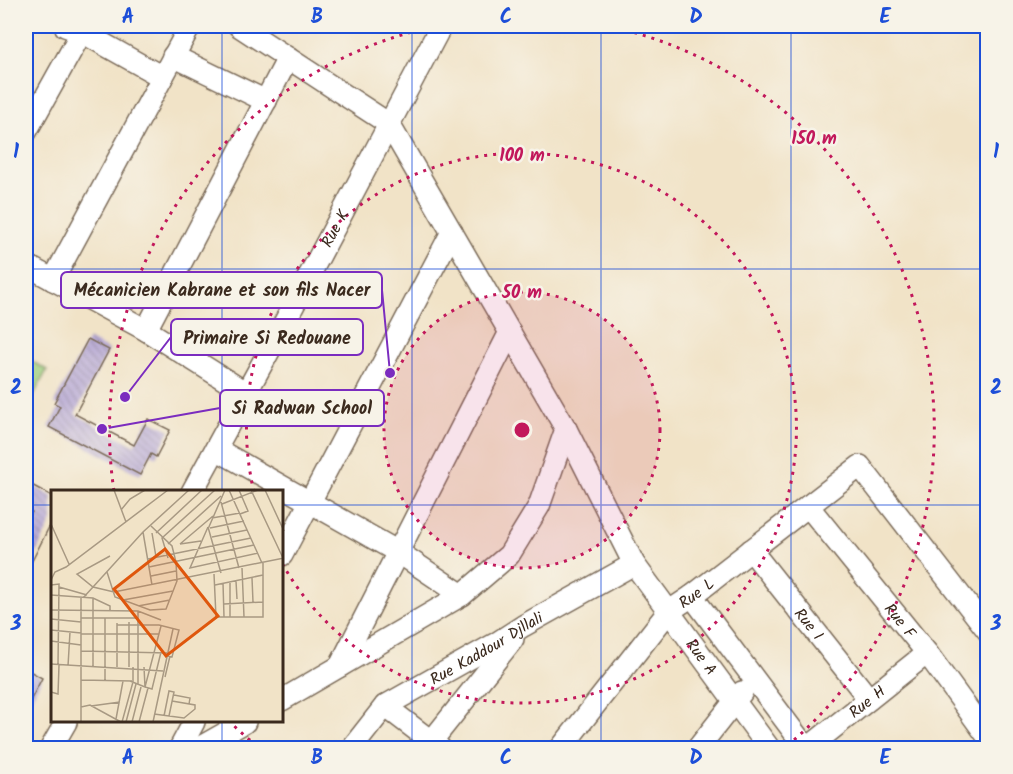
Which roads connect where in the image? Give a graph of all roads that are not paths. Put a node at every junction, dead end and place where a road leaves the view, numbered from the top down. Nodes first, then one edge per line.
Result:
1 (190, 26) edge
2 (239, 26) edge
3 (420, 26) edge
4 (441, 26) edge
5 (77, 28) edge
6 (429, 47) junction
7 (173, 56) junction
8 (288, 58) junction
9 (162, 77) junction
10 (266, 101) junction
11 (389, 124) junction
12 (26, 132) edge
13 (452, 232) junction
14 (26, 265) edge
15 (53, 280) junction
16 (146, 330) junction
17 (510, 332) junction
18 (246, 393) junction
19 (566, 429) junction
20 (216, 449) junction
21 (193, 490) edge
22 (309, 503) junction
23 (808, 506) junction
24 (751, 550) junction
25 (284, 551) edge
26 (398, 552) junction
27 (634, 564) junction
28 (462, 595) junction
29 (692, 596) junction
30 (668, 612) junction
31 (523, 626) junction
32 (987, 631) edge
33 (927, 653) junction
34 (340, 666) junction
35 (754, 678) junction
36 (284, 699) edge
37 (869, 699) junction
38 (735, 701) junction
39 (386, 706) junction
40 (65, 723) edge
41 (193, 723) edge
42 (243, 723) edge
43 (987, 737) edge
44 (987, 742) edge
45 (436, 745) edge
46 (51, 748) edge
47 (180, 748) edge
48 (199, 748) edge
49 (352, 748) edge
50 (561, 748) edge
51 (698, 748) edge
52 (769, 748) edge
53 (807, 748) edge
54 (980, 748) edge

1 - 7 street
2 - 8 street
3 - 6 street
4 - 6 street, Rue K
5 - 9 street
5 - 12 street
6 - 11 street, Rue K
7 - 9 street
7 - 10 street
8 - 10 street
8 - 11 street
9 - 15 street
10 - 16 street
11 - 13 street, Rue A
11 - 18 street, Rue K
13 - 17 street, Rue A
13 - 22 street
14 - 15 street
15 - 16 street
16 - 18 street
17 - 19 street, Rue A
17 - 26 street
18 - 20 street, Rue K
19 - 27 street, Rue A
19 - 28 street
20 - 21 street, Rue K
20 - 22 street
22 - 25 street
22 - 26 street
23 - 24 street, Rue L
23 - 32 street, Rue L
23 - 33 street, Rue F
24 - 29 street, Rue L
24 - 37 street, Rue I
26 - 28 street
26 - 34 street
27 - 30 street, Rue A
27 - 31 street, Rue Kaddour Djllali
28 - 34 street
29 - 30 street, Rue L
29 - 35 street
30 - 38 street, Rue A
30 - 50 street, Rue L
31 - 39 street, Rue Kaddour Djllali
31 - 45 street
33 - 37 street, Rue H
33 - 43 street, Rue F
34 - 36 street
35 - 38 street
35 - 53 street
37 - 53 street, Rue H
38 - 51 street
38 - 52 street, Rue A
39 - 45 street
39 - 49 street, Rue Kaddour Djllali
40 - 46 street
41 - 47 street
42 - 48 street
44 - 54 street

